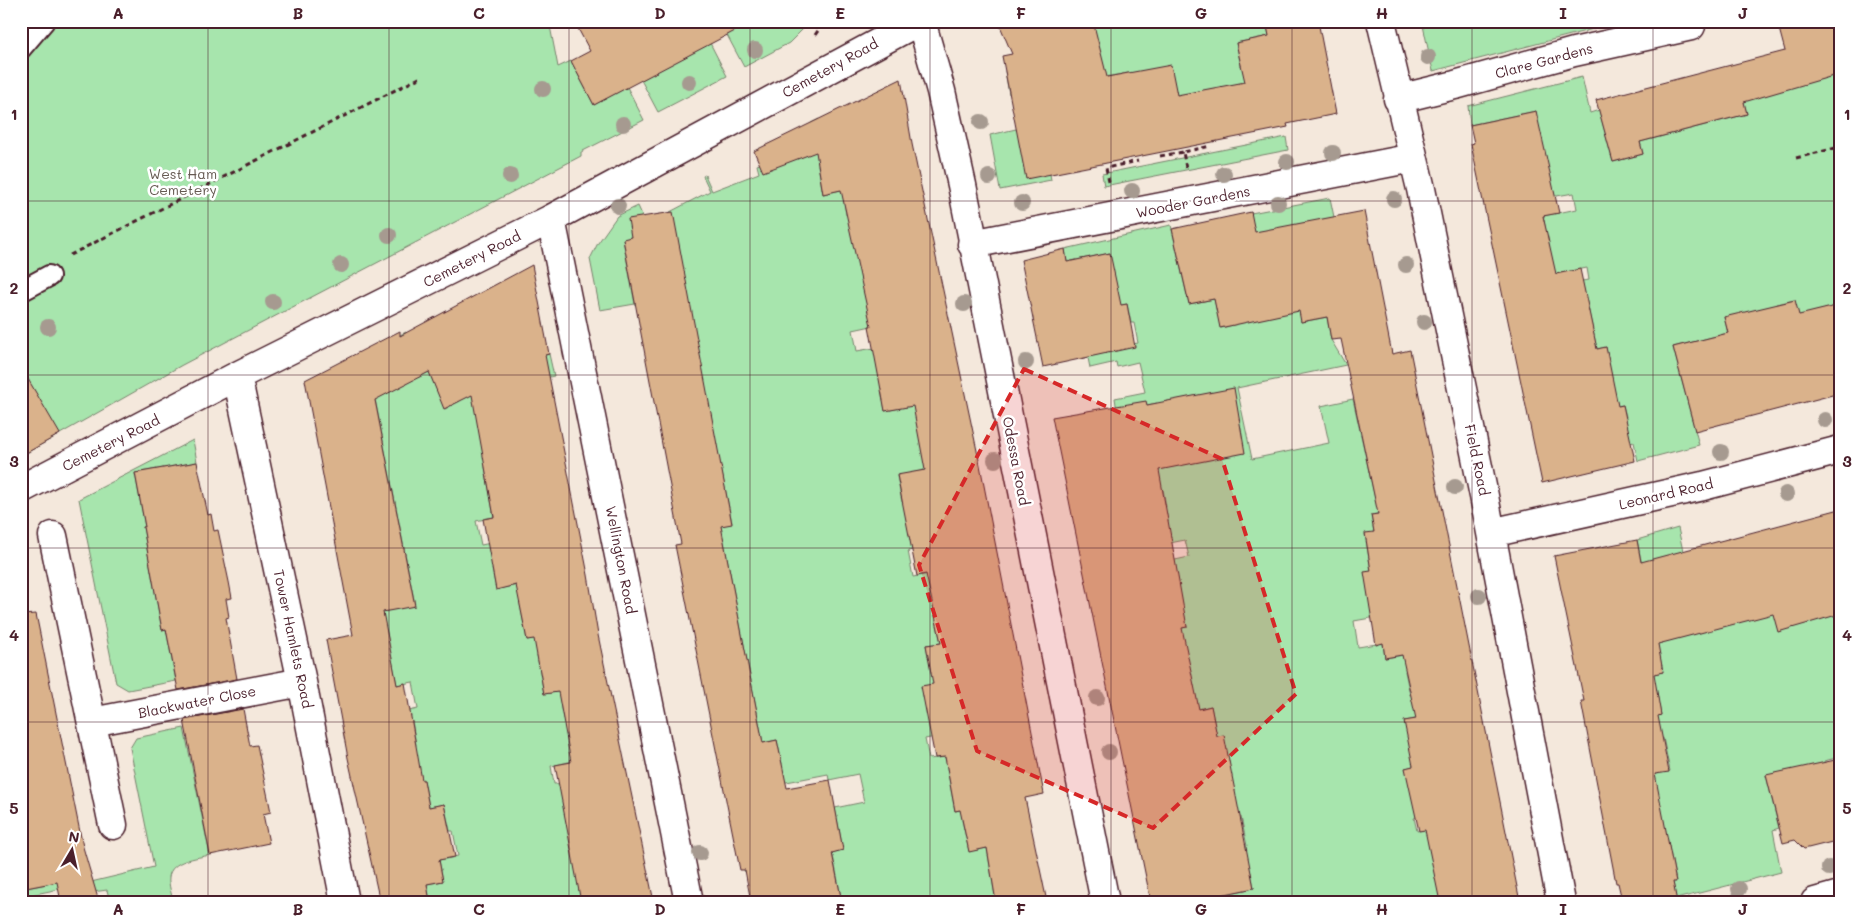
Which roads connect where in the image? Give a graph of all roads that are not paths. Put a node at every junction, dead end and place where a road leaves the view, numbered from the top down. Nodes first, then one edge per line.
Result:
1 (44, 21) edge
2 (921, 21) edge
3 (1381, 21) edge
4 (1691, 26) dead end
5 (21, 48) edge
6 (1398, 99) junction
7 (1413, 158) junction
8 (551, 219) junction
9 (972, 244) junction
10 (49, 276) road end
11 (21, 290) edge
12 (237, 376) junction
13 (1840, 450) edge
14 (21, 489) edge
15 (1492, 533) junction
16 (53, 536) dead end
17 (302, 682) junction
18 (92, 722) junction
19 (113, 825) dead end
20 (1840, 895) edge
21 (345, 902) edge
22 (689, 902) edge
23 (1105, 902) edge
24 (1561, 902) edge
25 (1815, 902) edge

1 - 5 lane
2 - 8 street, Cemetery Road
2 - 9 street, Odessa Road
3 - 6 street, Field Road
4 - 6 street, Clare Gardens
6 - 7 street, Field Road
7 - 9 street, Wooder Gardens
7 - 15 street, Field Road
8 - 12 street, Cemetery Road
8 - 22 street, Wellington Road
9 - 23 street, Odessa Road
10 - 11 lane
12 - 14 street, Cemetery Road
12 - 17 street, Tower Hamlets Road
13 - 15 street, Leonard Road
15 - 24 street, Field Road
16 - 18 street
17 - 18 street, Blackwater Close
17 - 21 street, Tower Hamlets Road
18 - 19 street
20 - 25 street

